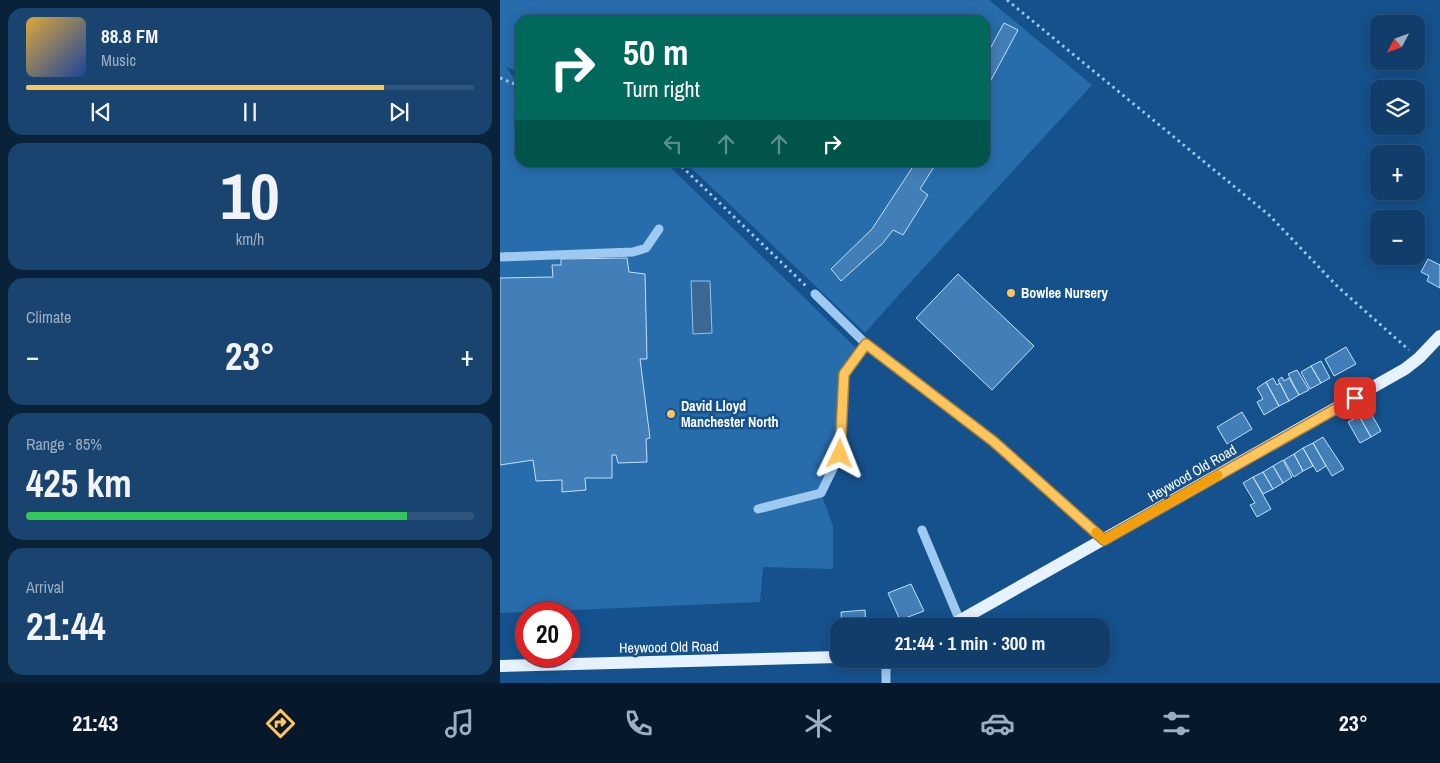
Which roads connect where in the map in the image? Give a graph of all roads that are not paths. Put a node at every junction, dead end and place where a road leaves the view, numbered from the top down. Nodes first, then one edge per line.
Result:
1 (659, 229) dead end
2 (500, 258) edge
3 (815, 294) road end
4 (1438, 341) edge
5 (866, 344) junction
6 (758, 509) dead end
7 (922, 530) dead end
8 (1104, 540) junction
9 (953, 618) edge
10 (966, 618) edge
11 (830, 657) edge
12 (500, 666) edge
13 (886, 668) edge
14 (886, 683) edge

1 - 2 street
3 - 5 street
4 - 8 main road, Heywood Old Road
5 - 6 street
5 - 8 street
7 - 9 street
8 - 10 main road, Heywood Old Road
11 - 12 main road, Heywood Old Road
13 - 14 street

